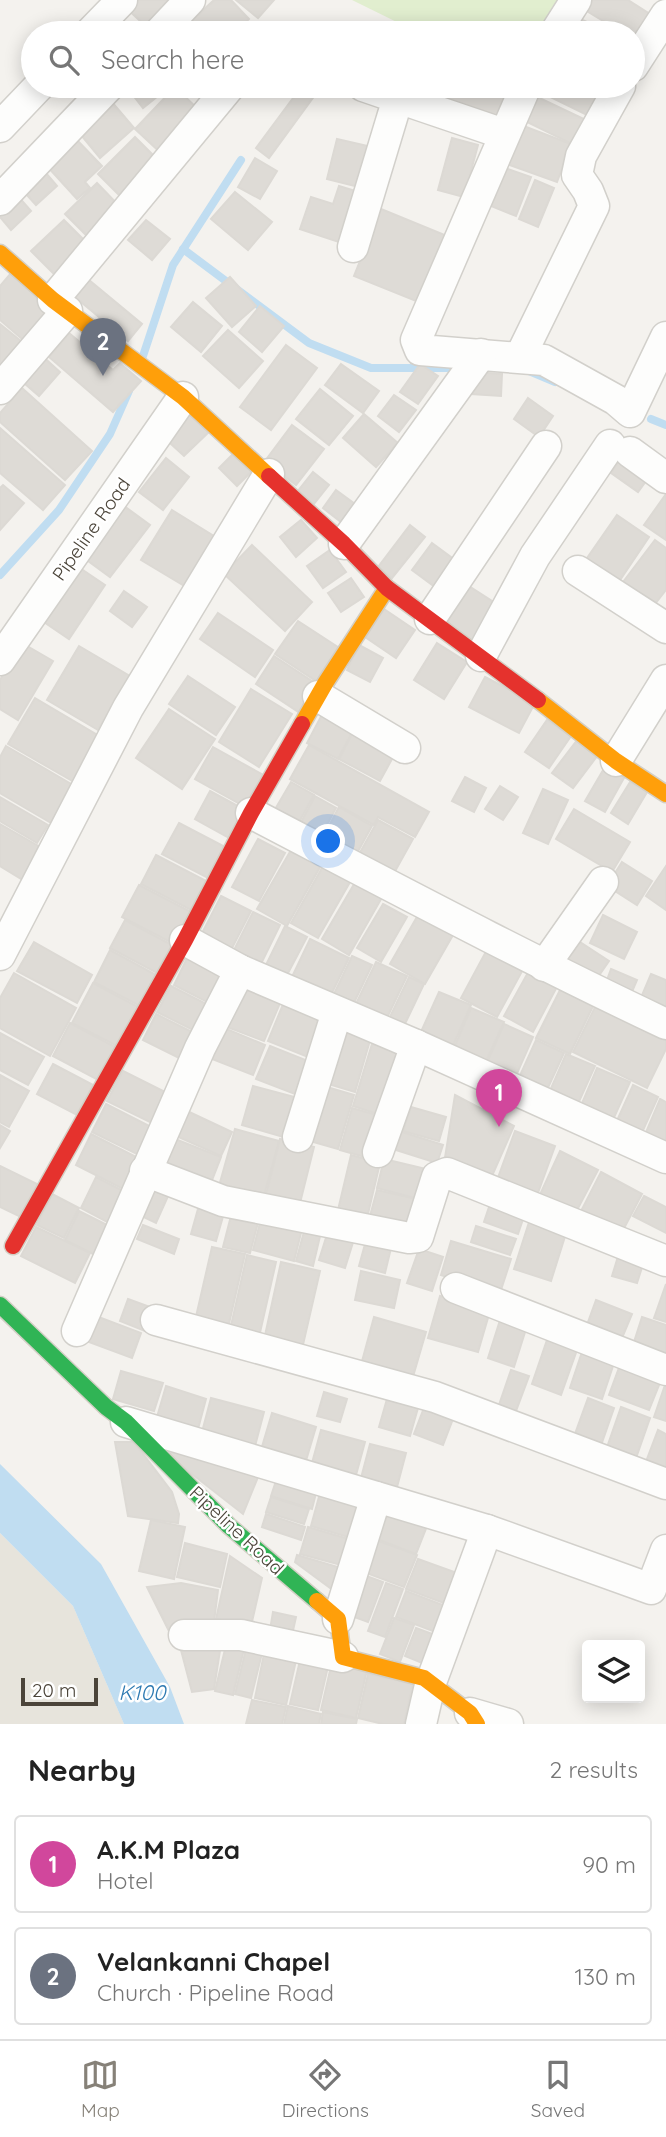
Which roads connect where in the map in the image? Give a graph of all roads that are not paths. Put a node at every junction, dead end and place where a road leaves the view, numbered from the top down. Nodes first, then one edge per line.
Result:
1 (122, 0) edge
2 (190, 0) edge
3 (576, 0) edge
4 (666, 15) edge
5 (102, 21) edge
6 (170, 21) edge
7 (563, 21) edge
8 (645, 47) edge
9 (28, 98) edge
10 (98, 98) edge
11 (221, 98) edge
12 (398, 98) joint
13 (520, 98) edge
14 (613, 98) edge
15 (0, 127) edge
16 (503, 134) junction
17 (0, 200) edge
18 (353, 247) dead end
19 (0, 253) edge
20 (60, 305) junction
21 (666, 337) edge
22 (481, 354) junction
23 (520, 357) junction
24 (0, 389) edge
25 (183, 397) junction
26 (623, 433) junction
27 (546, 446) dead end
28 (269, 474) junction
29 (666, 478) edge
30 (344, 544) junction
31 (579, 571) dead end
32 (387, 588) junction
33 (430, 619) junction
34 (666, 628) edge
35 (481, 656) junction
36 (0, 660) edge
37 (666, 680) edge
38 (318, 696) junction
39 (405, 748) dead end
40 (616, 761) junction
41 (666, 794) edge
42 (251, 813) junction
43 (603, 882) dead end
44 (185, 940) junction
45 (0, 955) edge
46 (544, 966) junction
47 (240, 970) junction
48 (337, 1012) junction
49 (666, 1024) edge
50 (416, 1045) junction
51 (298, 1137) dead end
52 (378, 1152) dead end
53 (666, 1158) edge
54 (145, 1171) junction
55 (13, 1246) dead end
56 (666, 1261) edge
57 (456, 1288) dead end
58 (0, 1305) edge
59 (156, 1320) dead end
60 (77, 1331) dead end
61 (666, 1370) edge
62 (126, 1422) junction
63 (666, 1484) edge
64 (376, 1496) junction
65 (487, 1530) junction
66 (666, 1550) edge
67 (338, 1619) junction
68 (184, 1635) dead end
69 (343, 1657) junction
70 (429, 1685) junction
71 (474, 1719) edge
72 (421, 1724) edge
73 (508, 1724) edge

1 - 5 street
2 - 6 street
3 - 7 street
4 - 8 street
9 - 15 street
10 - 17 street
11 - 20 street
12 - 16 street
12 - 18 street
13 - 16 street
14 - 23 street
16 - 22 street
19 - 20 street
20 - 24 street
20 - 25 street
21 - 26 street
22 - 23 street
22 - 30 street
23 - 26 street
25 - 28 street
25 - 36 street, Pipeline Road
26 - 29 street
26 - 35 street
27 - 33 street
28 - 30 street
28 - 45 street
30 - 32 street
31 - 34 street
32 - 33 street
32 - 38 street
33 - 35 street
35 - 40 street
37 - 40 street
38 - 39 street
38 - 42 street
40 - 41 street
42 - 44 street
42 - 46 street
43 - 46 street
44 - 47 street
44 - 55 street
46 - 49 street
47 - 48 street
47 - 54 street
48 - 50 street
48 - 51 street
50 - 52 street
50 - 53 street
54 - 56 street
54 - 60 street
57 - 61 street
58 - 62 street, Pipeline Road
59 - 63 street
62 - 64 street
62 - 67 street, Pipeline Road
64 - 65 street
64 - 67 street
65 - 66 street
65 - 70 street
67 - 69 street
68 - 69 street
69 - 70 street
70 - 71 street
70 - 72 street
71 - 73 street

